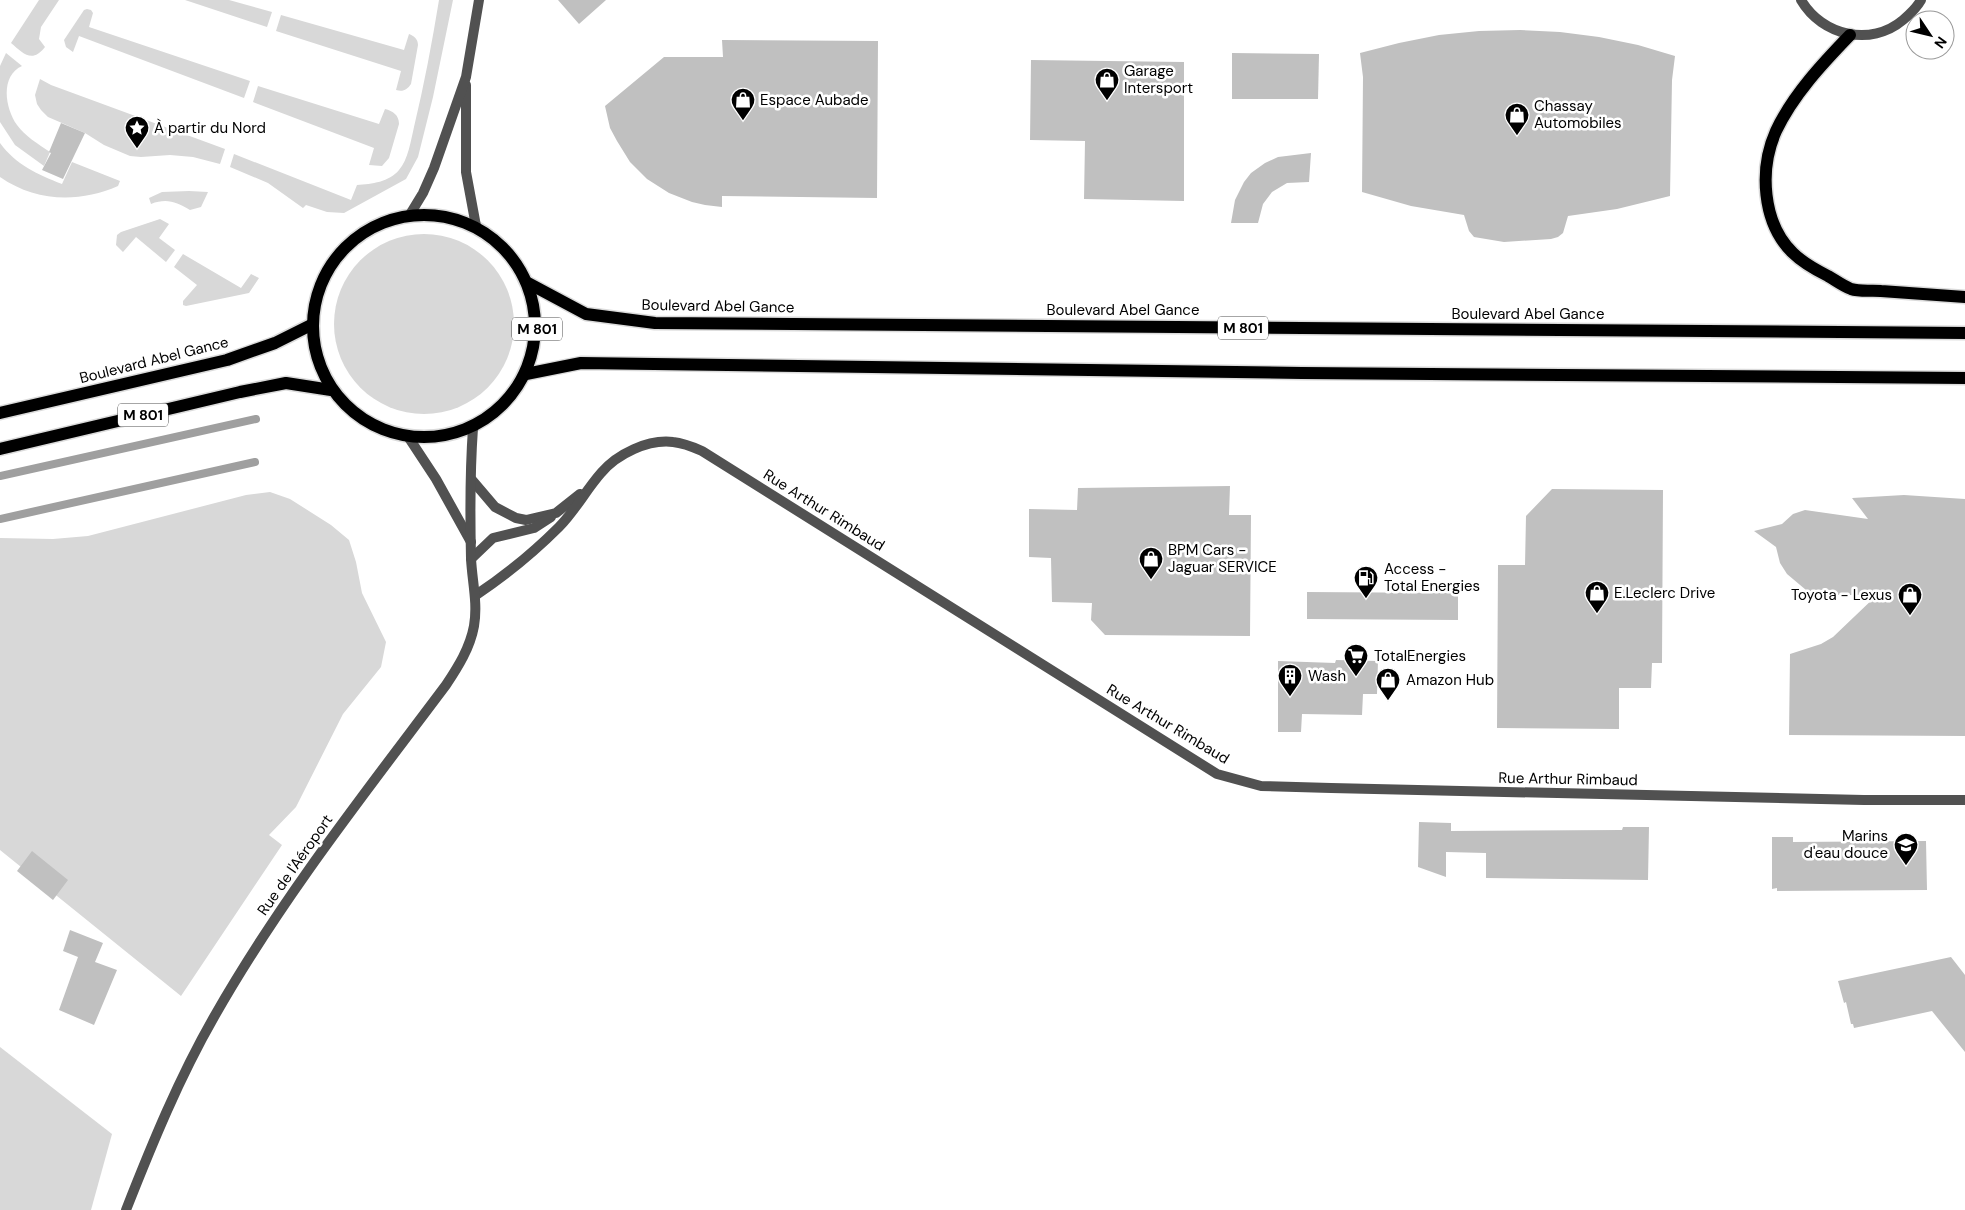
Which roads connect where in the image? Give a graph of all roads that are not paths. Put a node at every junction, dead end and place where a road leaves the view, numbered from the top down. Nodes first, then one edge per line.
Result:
1 (479, 0) edge
2 (1801, 0) edge
3 (1921, 0) edge
4 (1850, 35) junction
5 (466, 77) junction
6 (409, 216) junction
7 (476, 226) junction
8 (528, 284) junction
9 (1965, 297) edge
10 (311, 326) junction
11 (1965, 333) edge
12 (526, 374) junction
13 (1965, 378) edge
14 (331, 390) junction
15 (0, 413) edge
16 (473, 428) junction
17 (409, 438) junction
18 (0, 449) edge
19 (472, 480) junction
20 (591, 485) junction
21 (556, 513) junction
22 (472, 543) junction
23 (471, 559) junction
24 (476, 595) junction
25 (1965, 800) edge
26 (126, 1210) edge

1 - 5 street
2 - 4 street
3 - 4 street
4 - 9 main road
5 - 6 street
5 - 7 street
6 - 7 main road, M 801
6 - 10 main road, M 801
7 - 8 main road, M 801
8 - 11 main road, Boulevard Abel Gance / M 801
8 - 12 main road, M 801
10 - 14 main road, M 801
10 - 15 main road, Boulevard Abel Gance / M 801
12 - 13 main road
12 - 16 main road, M 801
14 - 17 main road, M 801
14 - 18 main road, M 801
16 - 17 main road, M 801
16 - 19 street, Rue de l'Aéroport
17 - 22 street
19 - 21 street, Rue Arthur Rimbaud
19 - 22 street, Rue de l'Aéroport
20 - 21 street, Rue Arthur Rimbaud
20 - 24 street, Rue Arthur Rimbaud
20 - 25 street, Rue Arthur Rimbaud
21 - 23 street, Rue Arthur Rimbaud
22 - 23 street, Rue de l'Aéroport
23 - 24 street, Rue de l'Aéroport
24 - 26 street, Rue de l'Aéroport

